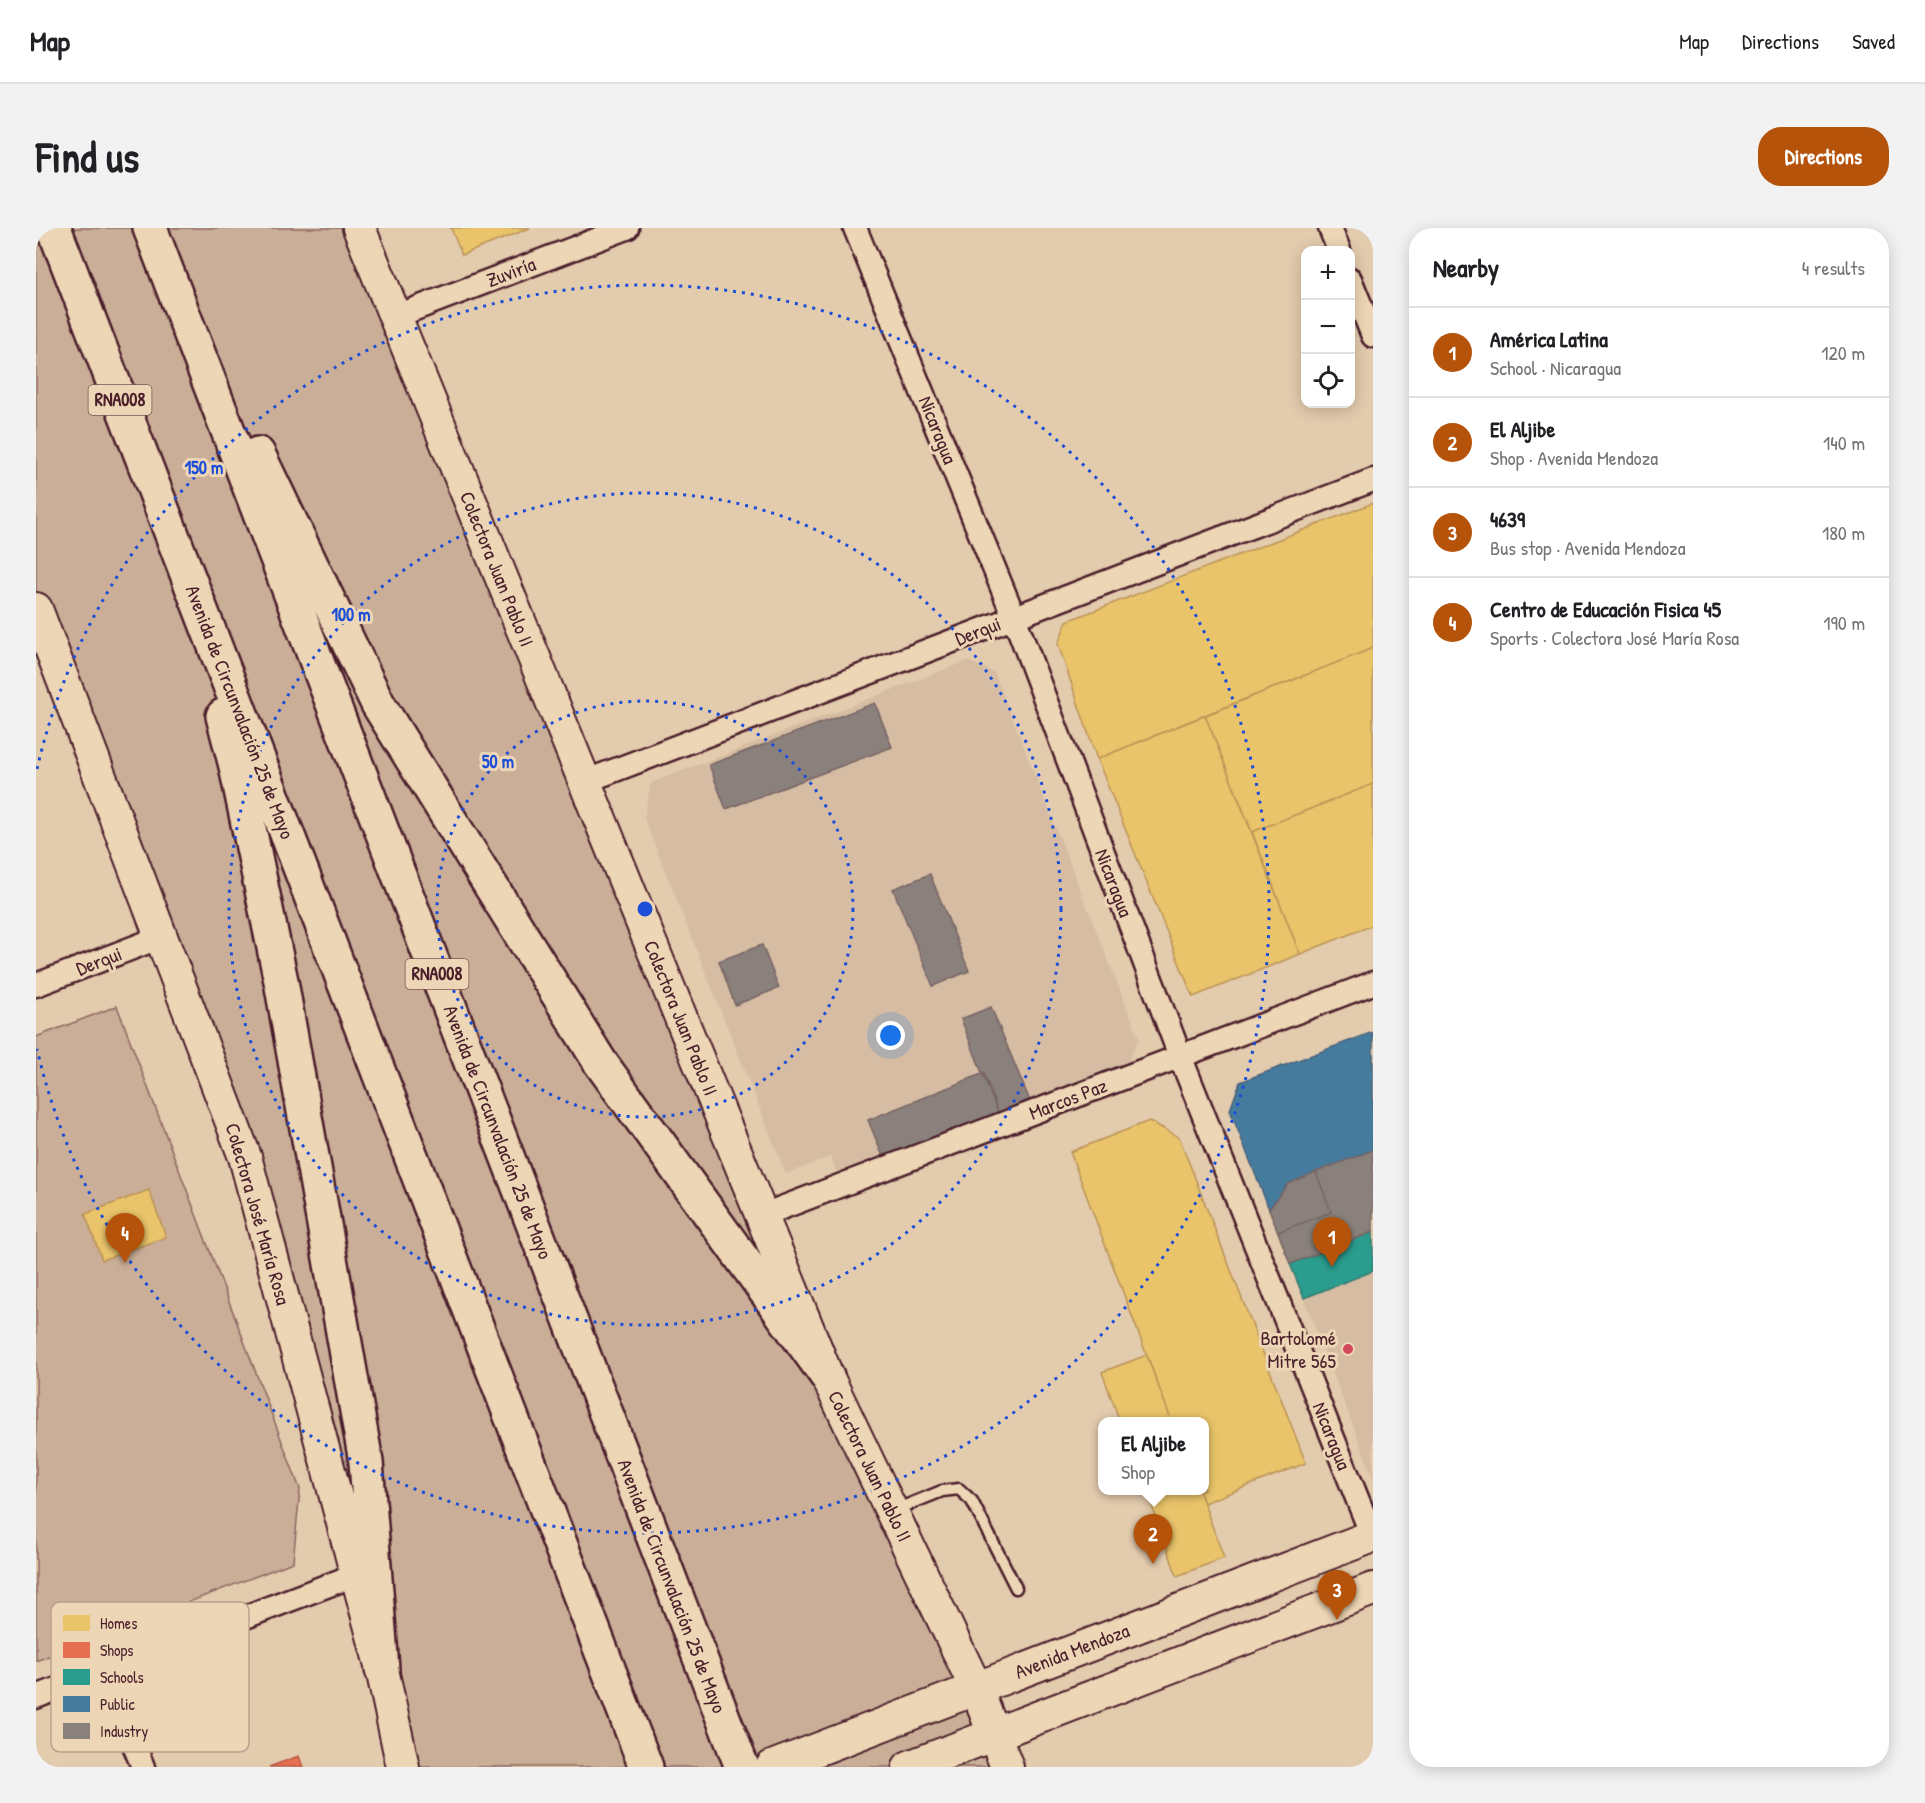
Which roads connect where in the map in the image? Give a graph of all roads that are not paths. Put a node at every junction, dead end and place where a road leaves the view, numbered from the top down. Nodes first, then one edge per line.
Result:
1 (54, 228) edge
2 (359, 228) edge
3 (627, 228) edge
4 (855, 228) edge
5 (1330, 228) edge
6 (151, 232) edge
7 (1337, 246) edge
8 (1355, 291) edge
9 (394, 317) junction
10 (1373, 336) edge
11 (1373, 480) edge
12 (187, 572) junction
13 (36, 609) edge
14 (1014, 617) junction
15 (584, 782) junction
16 (161, 937) junction
17 (1373, 983) edge
18 (36, 985) edge
19 (1180, 1056) junction
20 (763, 1215) junction
21 (827, 1376) junction
22 (892, 1511) junction
23 (1373, 1537) edge
24 (356, 1575) junction
25 (1016, 1588) dead end
26 (1373, 1589) edge
27 (249, 1616) edge
28 (382, 1669) junction
29 (976, 1688) junction
30 (51, 1691) edge
31 (36, 1697) edge
32 (995, 1733) junction
33 (136, 1752) edge
34 (641, 1754) edge
35 (142, 1767) edge
36 (403, 1767) edge
37 (742, 1767) edge
38 (772, 1767) edge
39 (909, 1767) edge
40 (1007, 1767) edge

1 - 12 highway, Avenida de Circunvalación 25 de Mayo / RNA008
2 - 9 main road, Colectora Juan Pablo II
3 - 9 street, Zuviría
4 - 14 street, Nicaragua
5 - 7 street
6 - 21 highway
6 - 37 highway, Avenida de Circunvalación 25 de Mayo / RNA008
8 - 10 street
9 - 15 main road, Colectora Juan Pablo II
11 - 14 street, Derqui
12 - 28 highway
12 - 34 highway, Avenida de Circunvalación 25 de Mayo / RNA008
13 - 16 main road, Colectora José María Rosa
14 - 15 street, Derqui
14 - 19 street, Nicaragua
15 - 20 main road, Colectora Juan Pablo II
16 - 18 street, Derqui
16 - 24 main road, Colectora José María Rosa
17 - 19 street, Marcos Paz
19 - 20 street, Marcos Paz
19 - 23 street, Nicaragua
20 - 21 main road, Colectora Juan Pablo II
21 - 22 main road, Colectora Juan Pablo II
22 - 25 lane
22 - 29 main road, Colectora Juan Pablo II
23 - 29 main road, Avenida Mendoza
24 - 27 street
24 - 28 main road, Colectora José María Rosa
26 - 32 main road
28 - 36 main road, Colectora José María Rosa
29 - 32 main road, Colectora Juan Pablo II
29 - 38 main road, Avenida Mendoza
30 - 31 street
32 - 39 main road
32 - 40 main road, Colectora Juan Pablo II
33 - 35 street

